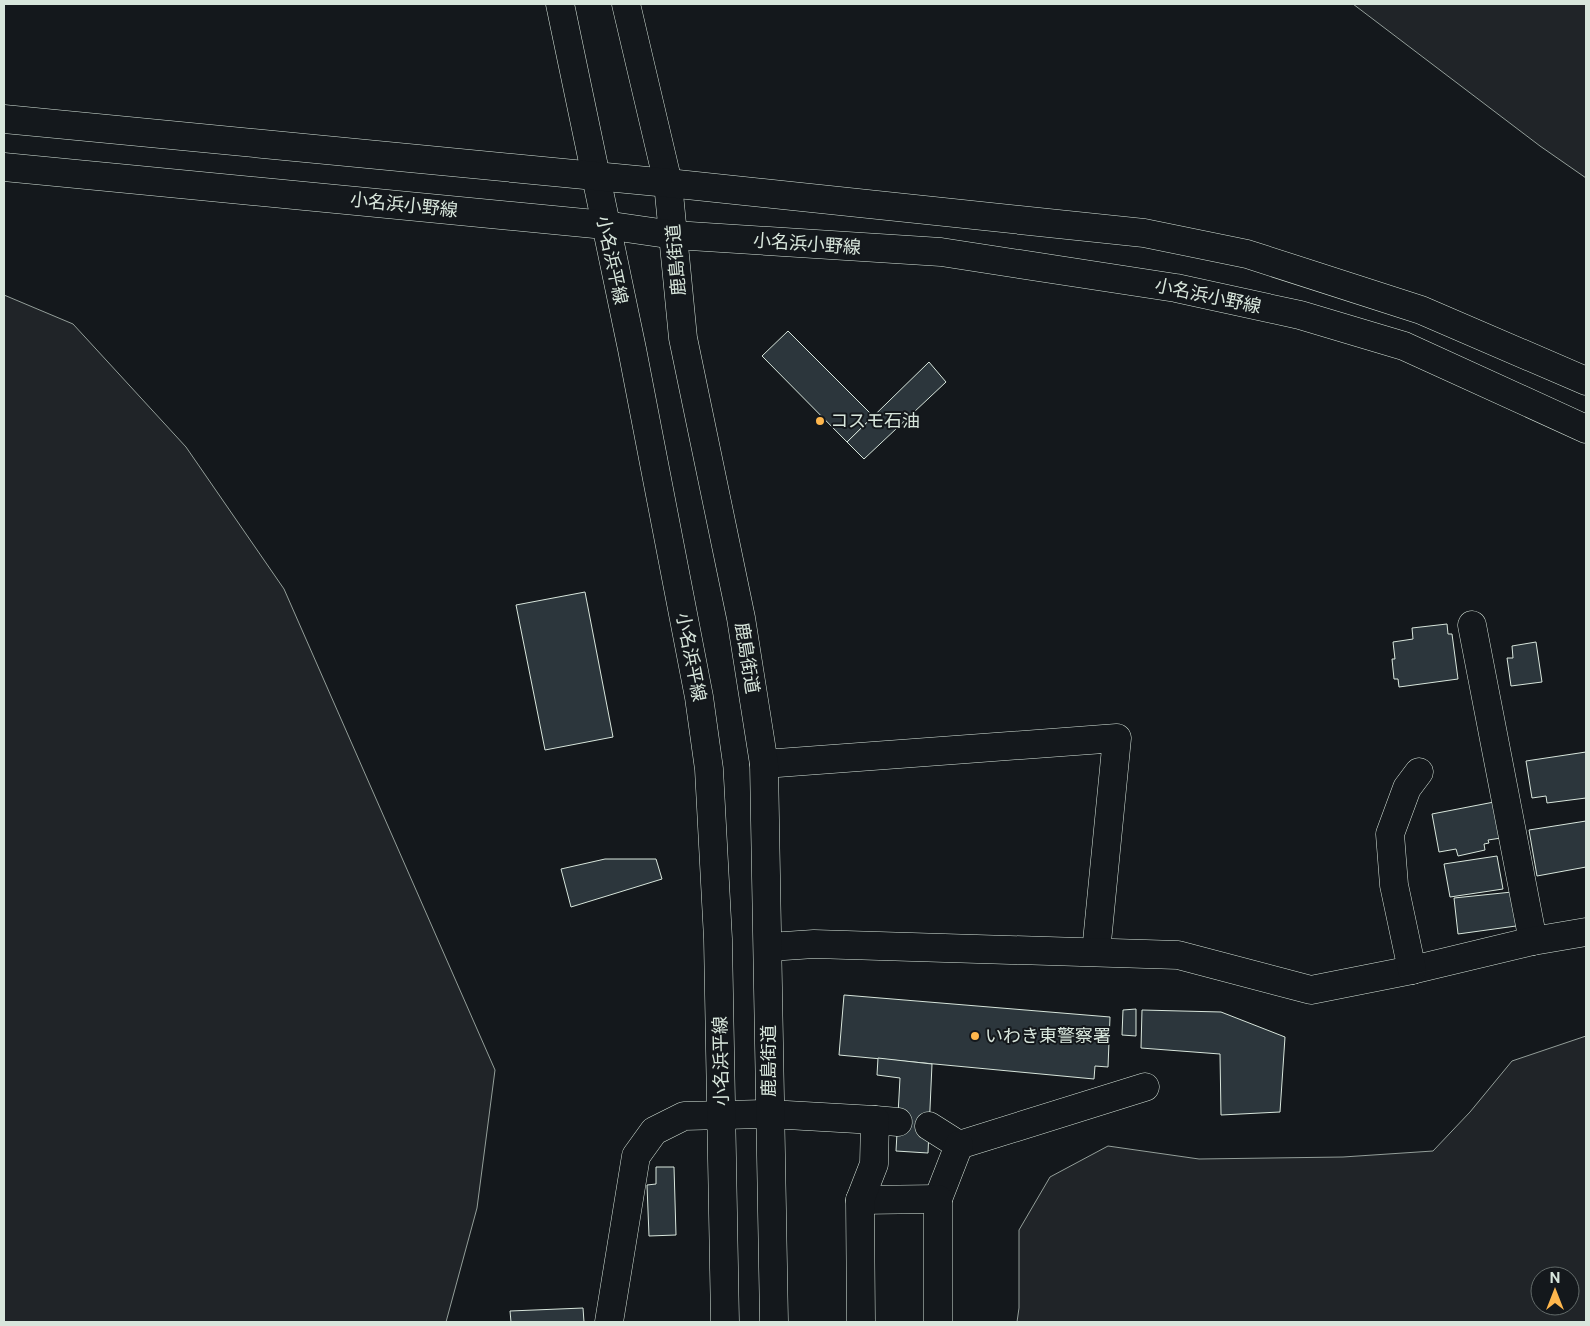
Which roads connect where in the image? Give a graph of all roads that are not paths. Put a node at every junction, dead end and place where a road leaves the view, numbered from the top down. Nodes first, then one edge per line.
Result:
1 (560, 4) edge
2 (626, 4) edge
3 (4, 119) edge
4 (4, 167) edge
5 (594, 176) junction
6 (668, 183) junction
7 (605, 225) junction
8 (674, 235) junction
9 (1586, 381) edge
10 (1586, 429) edge
11 (1472, 625) dead end
12 (764, 764) junction
13 (1419, 772) dead end
14 (1586, 932) edge
15 (1533, 941) junction
16 (769, 946) junction
17 (1096, 952) junction
18 (1412, 970) junction
19 (1145, 1087) dead end
20 (769, 1114) junction
21 (722, 1115) junction
22 (929, 1126) dead end
23 (959, 1145) junction
24 (938, 1199) junction
25 (860, 1200) junction
26 (609, 1322) edge
27 (724, 1322) edge
28 (774, 1322) edge
29 (861, 1322) edge
30 (938, 1322) edge

1 - 5 main road, 小名浜平線
2 - 6 main road, 鹿島街道
3 - 5 main road
4 - 7 main road, 小名浜小野線
5 - 6 main road
5 - 7 main road, 小名浜平線
6 - 8 main road, 鹿島街道
6 - 9 main road
7 - 8 main road, 小名浜小野線
7 - 21 main road, 小名浜平線
8 - 10 main road, 小名浜小野線
8 - 12 main road, 鹿島街道
11 - 15 main road
12 - 16 main road, 鹿島街道
12 - 17 main road
13 - 18 main road
14 - 15 main road
15 - 18 main road
16 - 17 main road
16 - 20 main road, 鹿島街道
17 - 18 main road
19 - 23 main road
20 - 21 main road
20 - 25 main road
20 - 28 main road, 鹿島街道
21 - 26 main road
21 - 27 main road, 小名浜平線
22 - 23 main road
23 - 24 main road
24 - 25 main road
24 - 30 main road
25 - 29 main road

